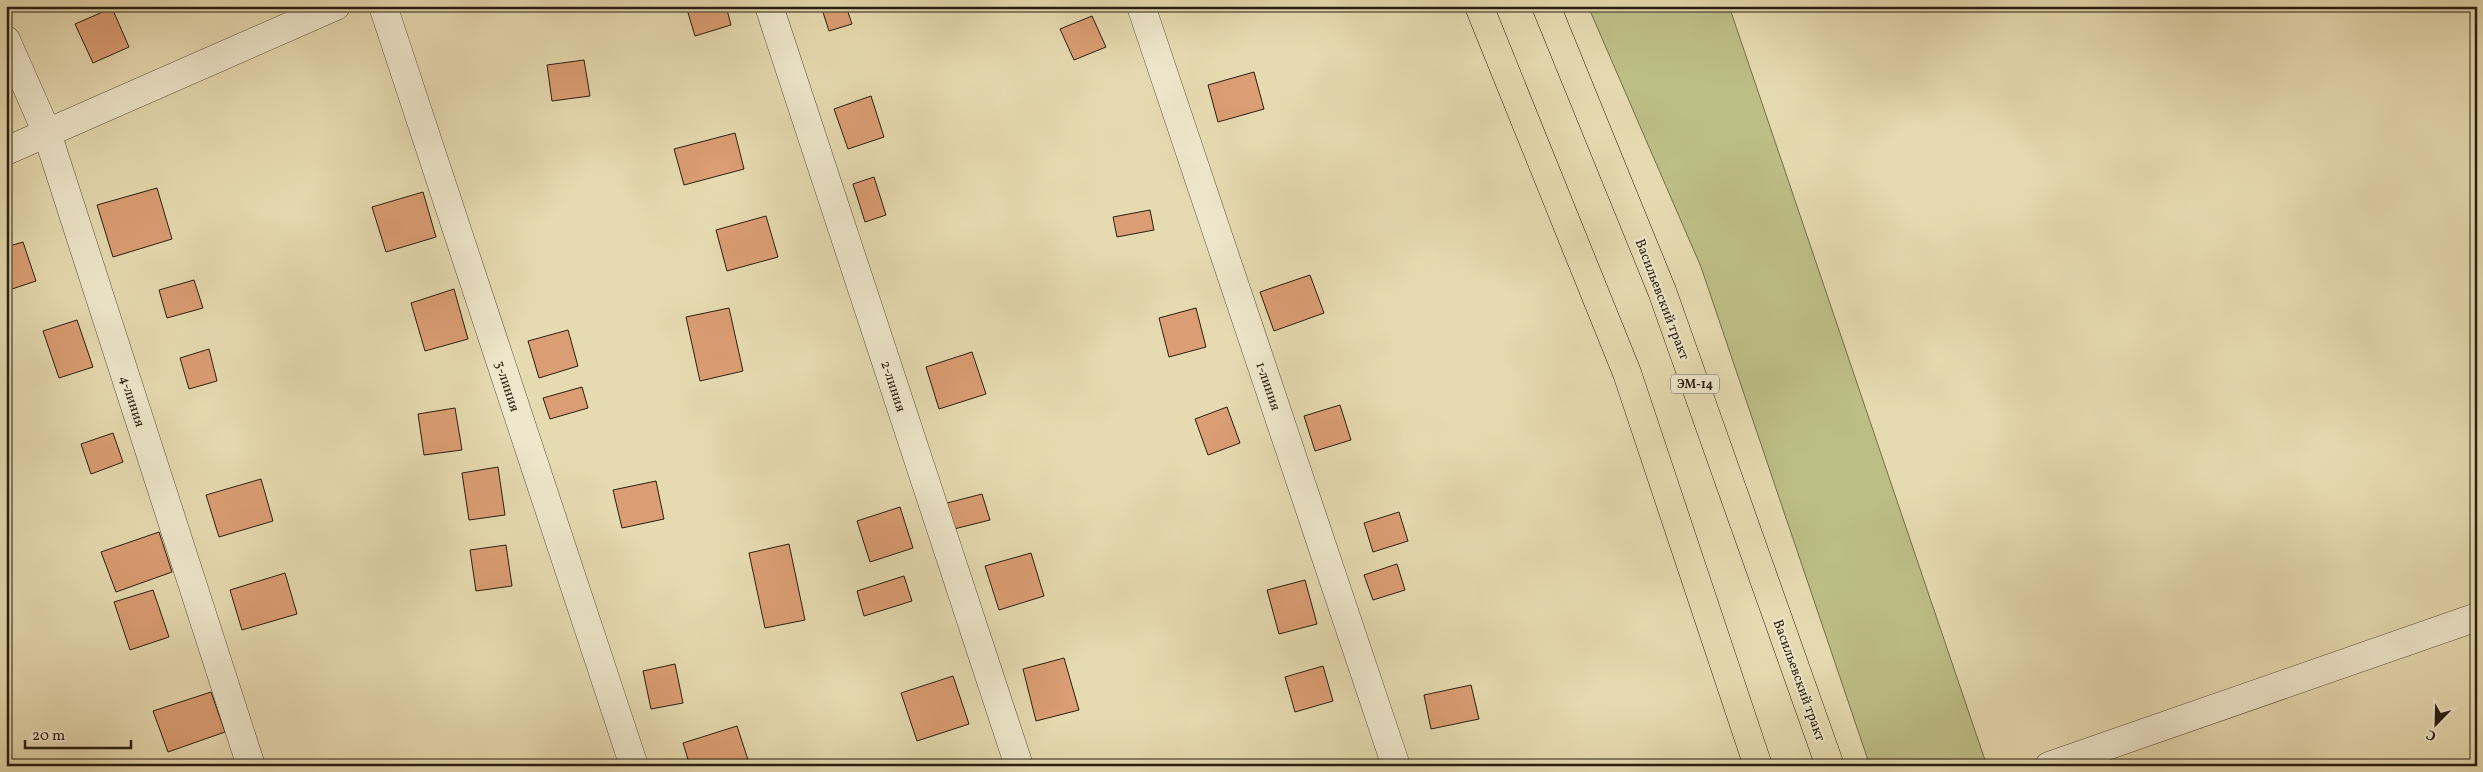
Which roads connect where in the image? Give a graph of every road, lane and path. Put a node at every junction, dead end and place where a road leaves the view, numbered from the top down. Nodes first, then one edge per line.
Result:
1 (336, 6) edge
2 (383, 6) edge
3 (769, 6) edge
4 (1141, 6) edge
5 (1478, 6) edge
6 (1546, 6) edge
7 (6, 40) edge
8 (46, 133) junction
9 (6, 151) edge
10 (2477, 617) edge
11 (251, 766) edge
12 (634, 766) edge
13 (1019, 766) edge
14 (1396, 766) edge
15 (1758, 766) edge
16 (1830, 766) edge
17 (2049, 766) edge

1 - 8 street
2 - 12 street, 3-линия
3 - 13 street, 2-линия
4 - 14 street, 1-линия
5 - 15 main road
6 - 16 main road, Васильевский тракт / ЭМ-14
7 - 8 street, 4-линия
8 - 9 street
8 - 11 street, 4-линия
10 - 17 street

